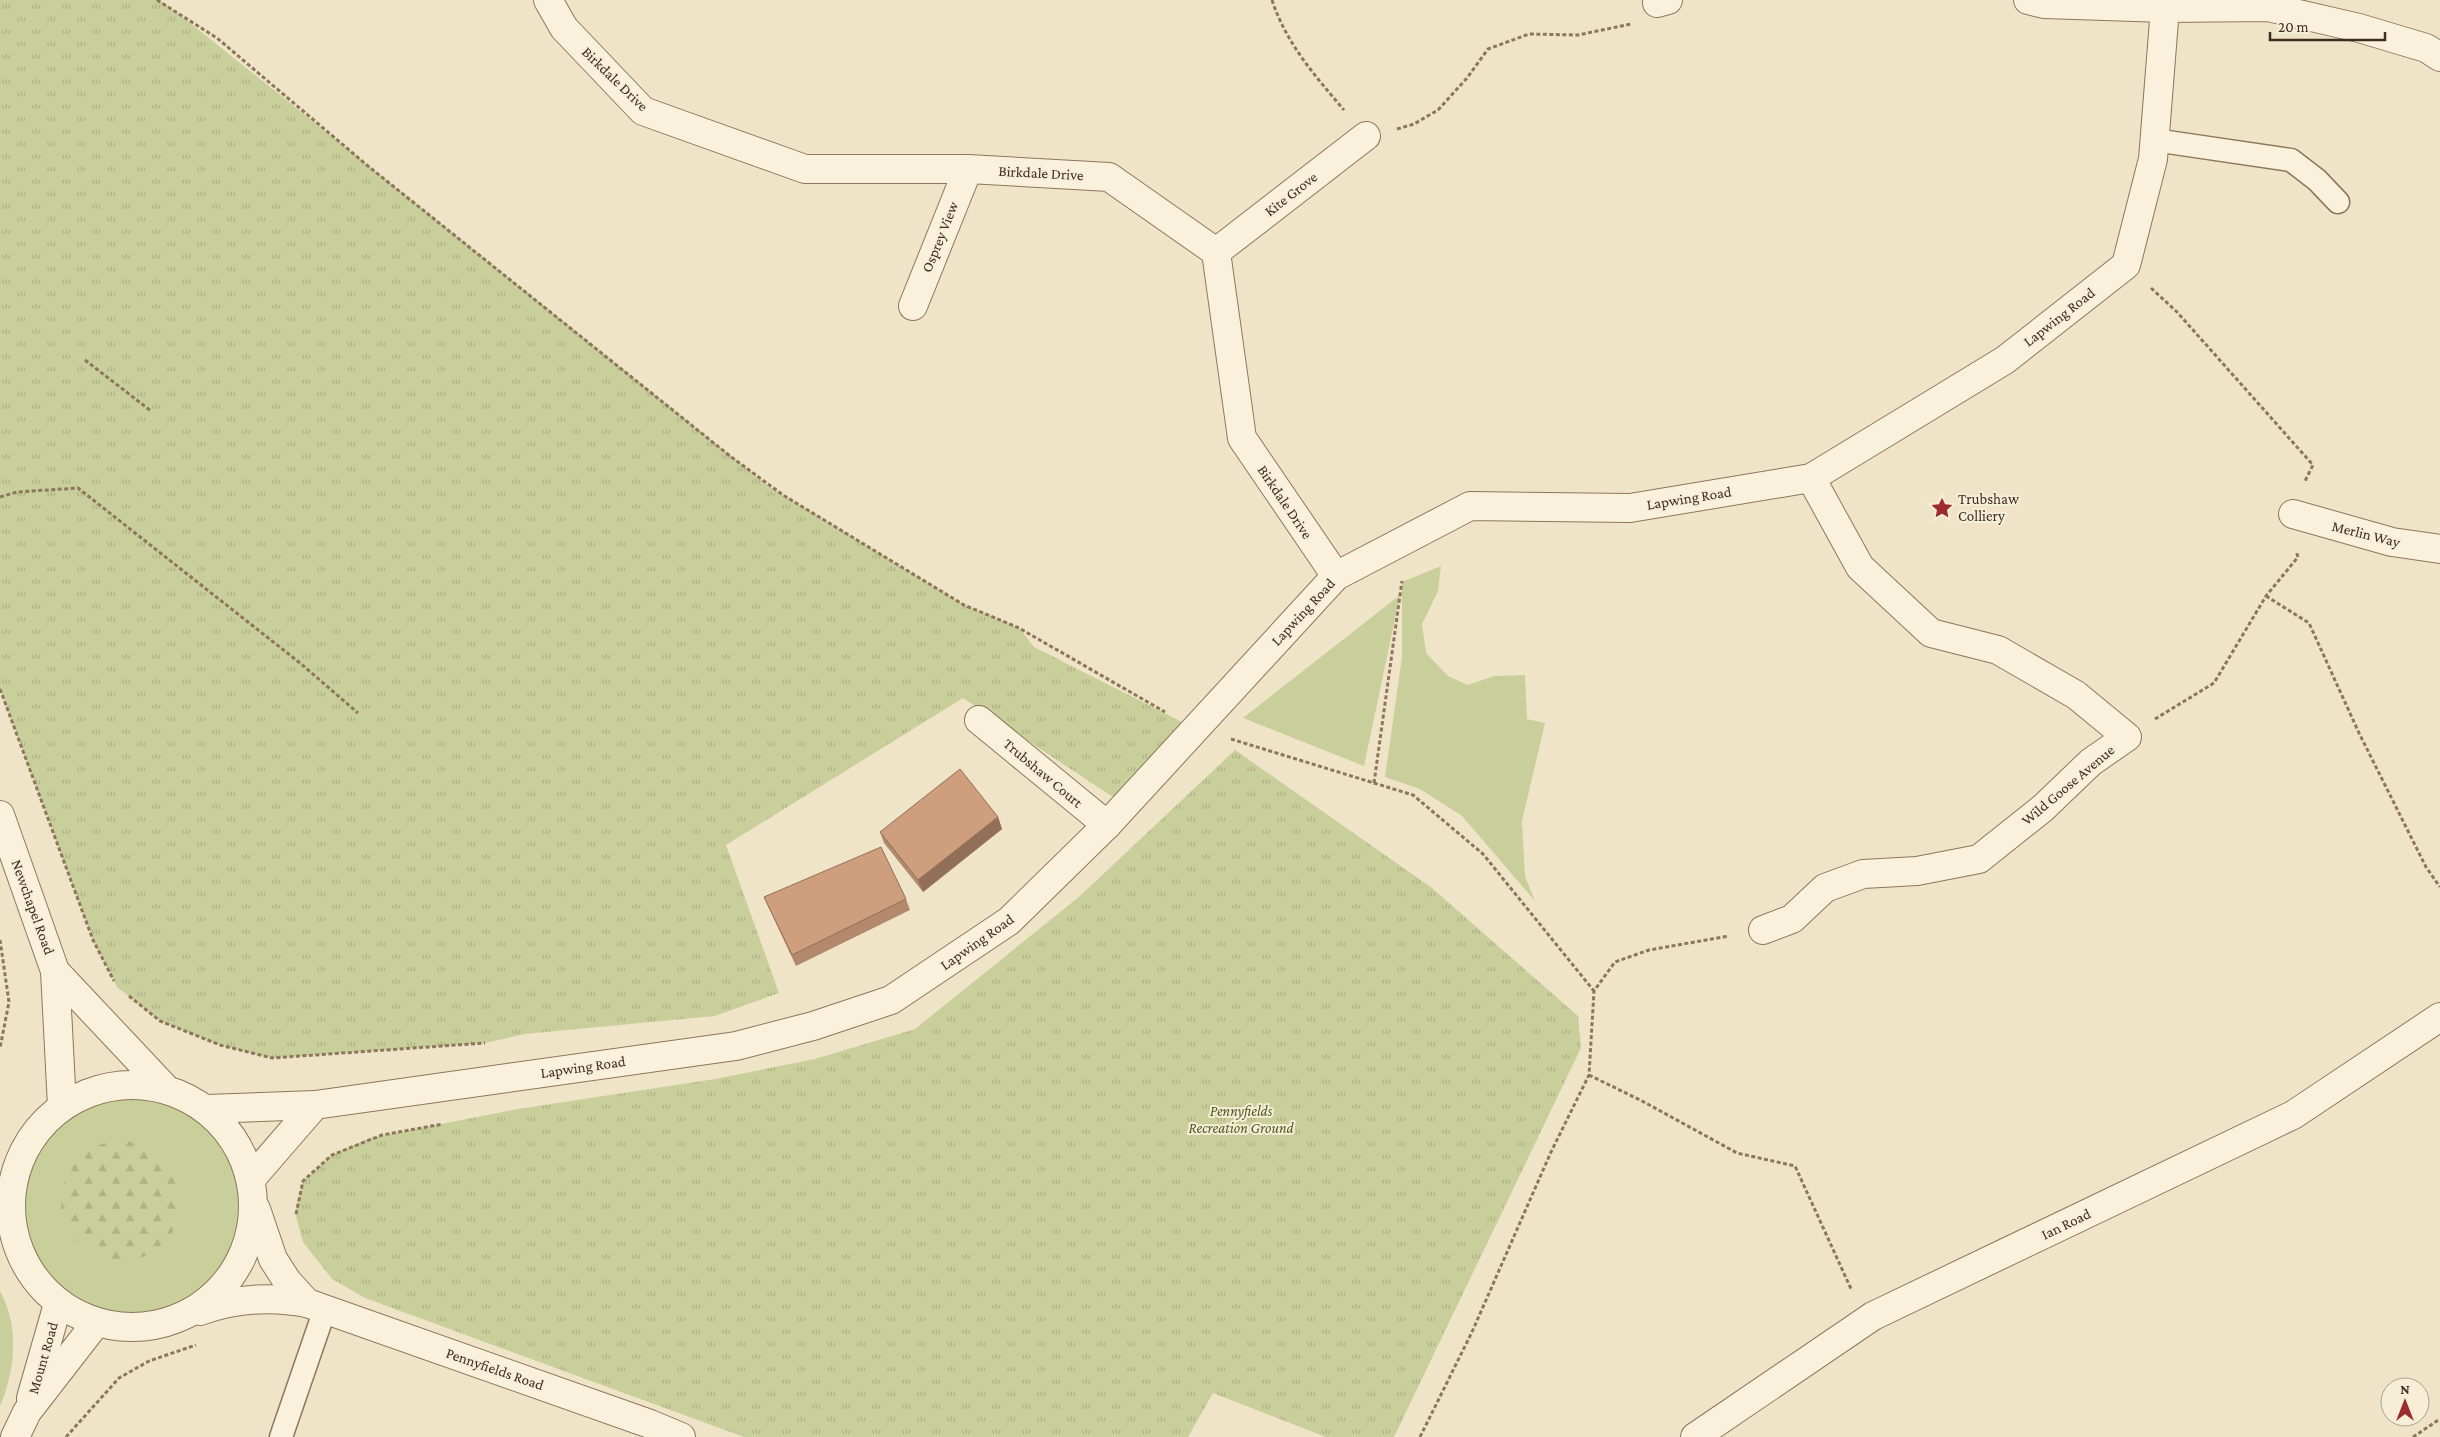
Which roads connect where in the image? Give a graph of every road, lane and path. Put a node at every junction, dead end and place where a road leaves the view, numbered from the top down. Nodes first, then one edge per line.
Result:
1 (156, 0) edge
2 (168, 0) edge
3 (548, 0) edge
4 (1272, 0) edge
5 (2028, 0) edge
6 (1663, 2) edge
7 (164, 5) junction
8 (2165, 8) junction
9 (2440, 57) edge
10 (1366, 136) junction
11 (2154, 140) junction
12 (968, 169) junction
13 (2338, 202) dead end
14 (1216, 252) junction
15 (2126, 265) junction
16 (913, 306) dead end
17 (85, 360) dead end
18 (151, 411) dead end
19 (1811, 478) junction
20 (0, 497) edge
21 (2293, 514) junction
22 (1407, 539) junction
23 (2440, 549) edge
24 (1336, 576) junction
25 (2266, 596) junction
26 (0, 689) edge
27 (358, 713) dead end
28 (979, 720) dead end
29 (1194, 728) junction
30 (2127, 737) junction
31 (1374, 783) junction
32 (0, 815) edge
33 (1107, 825) junction
34 (2440, 887) edge
35 (1763, 930) joint
36 (0, 940) edge
37 (55, 971) junction
38 (117, 987) dead end
39 (1594, 991) junction
40 (124, 992) dead end
41 (2440, 1017) edge
42 (485, 1043) dead end
43 (0, 1048) edge
44 (1589, 1075) junction
45 (167, 1090) junction
46 (315, 1104) junction
47 (62, 1106) junction
48 (206, 1109) junction
49 (450, 1123) dead end
50 (6, 1181) edge
51 (251, 1188) junction
52 (297, 1220) dead end
53 (0, 1257) edge
54 (28, 1270) junction
55 (58, 1304) junction
56 (316, 1306) junction
57 (180, 1319) junction
58 (1865, 1321) junction
59 (96, 1323) junction
60 (200, 1344) dead end
61 (28, 1412) junction
62 (2440, 1419) edge
63 (15, 1437) edge
64 (66, 1437) edge
65 (281, 1437) edge
66 (681, 1437) edge
67 (1420, 1437) edge
68 (1695, 1437) edge
69 (2413, 1437) edge

1 - 7 path
2 - 7 path
3 - 12 street, Birkdale Drive
4 - 10 path
5 - 8 street
6 - 10 path
7 - 29 path
8 - 9 street
8 - 11 street
10 - 14 street, Kite Grove
11 - 13 lane
11 - 15 street
12 - 14 street, Birkdale Drive
12 - 16 street, Osprey View
14 - 24 street, Birkdale Drive
15 - 19 street, Lapwing Road
15 - 21 path
17 - 18 path
19 - 22 street, Lapwing Road
19 - 30 street, Wild Goose Avenue
20 - 27 path
21 - 23 street, Merlin Way
21 - 25 path
22 - 24 street, Lapwing Road
22 - 31 path
24 - 29 street, Lapwing Road
25 - 30 path
25 - 34 path
26 - 38 path
28 - 33 street, Trubshaw Court
29 - 31 path
29 - 33 street, Lapwing Road
30 - 35 street, Wild Goose Avenue
31 - 39 path
32 - 37 street, Newchapel Road
33 - 46 street, Lapwing Road
35 - 39 path
36 - 43 path
37 - 45 street, Newchapel Road
37 - 47 street, Newchapel Road
39 - 44 path
40 - 42 path
41 - 58 street, Ian Road
44 - 58 path
44 - 67 path
45 - 47 street
45 - 48 street
46 - 48 street, Lapwing Road
46 - 51 street
47 - 50 street
48 - 51 street, Pennyfields Road
49 - 52 path
50 - 54 street
51 - 56 street, Pennyfields Road
51 - 57 street
53 - 54 street
54 - 55 street
55 - 59 street, Pennyfields Road
55 - 61 street, Mount Road
56 - 57 street, Pennyfields Road
56 - 65 lane
56 - 66 street, Pennyfields Road
57 - 59 street, Pennyfields Road
58 - 68 street, Ian Road
59 - 61 street, Mount Road
60 - 64 path
61 - 63 street, Mount Road
62 - 69 path

